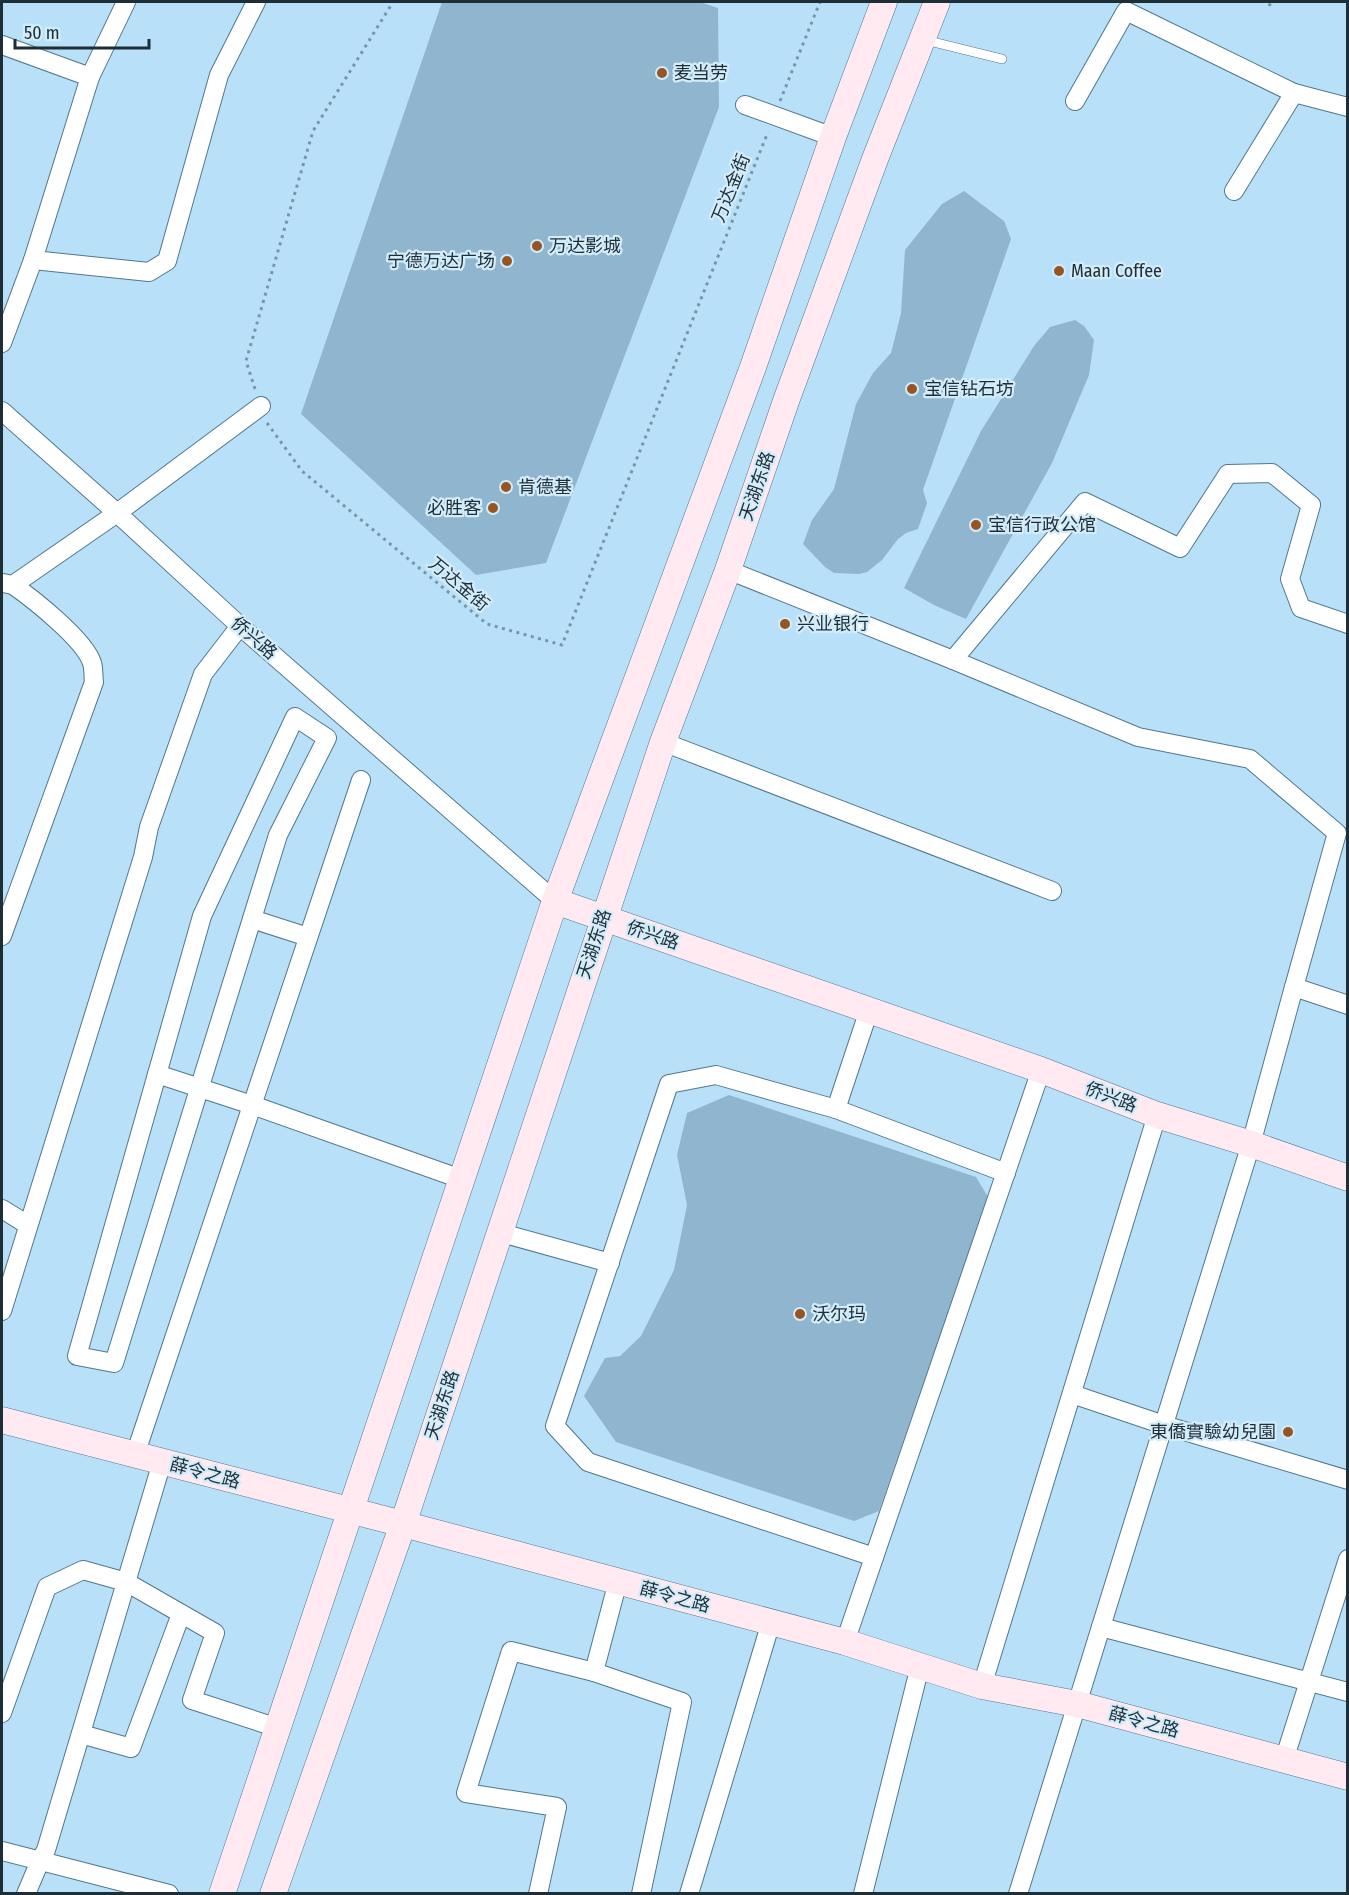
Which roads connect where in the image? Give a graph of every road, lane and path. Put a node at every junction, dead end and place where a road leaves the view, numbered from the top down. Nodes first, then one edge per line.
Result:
1 (126, 2) edge
2 (256, 2) edge
3 (393, 2) edge
4 (820, 2) edge
5 (884, 2) edge
6 (937, 2) edge
7 (1271, 2) edge
8 (1269, 6) dead end
9 (923, 39) junction
10 (2, 45) edge
11 (1002, 59) dead end
12 (90, 77) junction
13 (1294, 93) junction
14 (1075, 101) dead end
15 (745, 105) dead end
16 (1347, 107) edge
17 (774, 116) junction
18 (833, 138) junction
19 (1234, 191) dead end
20 (33, 260) junction
21 (2, 343) edge
22 (261, 406) junction
23 (2, 411) edge
24 (117, 513) junction
25 (728, 570) junction
26 (7, 584) edge
27 (1347, 624) edge
28 (240, 626) junction
29 (953, 660) junction
30 (663, 742) junction
31 (361, 780) dead end
32 (1052, 891) dead end
33 (555, 901) junction
34 (603, 917) junction
35 (252, 919) junction
36 (2, 936) edge
37 (309, 937) junction
38 (1294, 987) junction
39 (1347, 1005) edge
40 (869, 1010) junction
41 (1041, 1070) junction
42 (157, 1074) junction
43 (200, 1088) junction
44 (252, 1105) junction
45 (836, 1109) junction
46 (1157, 1115) junction
47 (1251, 1144) junction
48 (1006, 1173) junction
49 (1347, 1178) edge
50 (461, 1179) junction
51 (2, 1209) edge
52 (28, 1225) junction
53 (498, 1232) junction
54 (610, 1263) junction
55 (2, 1311) edge
56 (1072, 1394) junction
57 (2, 1420) edge
58 (1164, 1425) junction
59 (135, 1455) junction
60 (162, 1462) junction
61 (1347, 1480) edge
62 (350, 1511) junction
63 (403, 1524) junction
64 (874, 1557) junction
65 (1347, 1559) edge
66 (618, 1581) junction
67 (126, 1582) junction
68 (181, 1614) junction
69 (771, 1622) junction
70 (1101, 1627) junction
71 (845, 1642) junction
72 (920, 1666) junction
73 (594, 1672) junction
74 (1309, 1681) junction
75 (982, 1686) junction
76 (1347, 1692) edge
77 (1077, 1704) junction
78 (2, 1713) edge
79 (278, 1728) junction
80 (81, 1734) junction
81 (1284, 1760) junction
82 (1347, 1777) edge
83 (2, 1851) edge
84 (40, 1861) junction
85 (27, 1893) edge
86 (169, 1893) edge
87 (222, 1893) edge
88 (273, 1893) edge
89 (538, 1893) edge
90 (641, 1893) edge
91 (689, 1893) edge
92 (863, 1893) edge
93 (1018, 1893) edge

1 - 12 street
2 - 20 street
3 - 22 path, 万达金街
4 - 17 path, 万达金街
5 - 18 main road
6 - 9 main road, 天湖东路
7 - 8 path
9 - 11 lane
9 - 25 main road, 天湖东路
10 - 12 street
12 - 20 street
13 - 14 street
13 - 16 street
13 - 19 street
15 - 17 street
17 - 18 street
17 - 22 path, 万达金街
18 - 33 main road
20 - 21 street
22 - 24 street
23 - 24 street, 侨兴路
24 - 26 street
24 - 28 street, 侨兴路
25 - 29 street
25 - 30 main road, 天湖东路
26 - 36 street
27 - 29 street
28 - 33 street, 侨兴路
28 - 52 street
29 - 38 street
30 - 32 street
30 - 34 main road, 天湖东路
31 - 37 street
33 - 34 main road, 侨兴路
33 - 50 main road
34 - 40 main road, 侨兴路
34 - 53 main road, 天湖东路
35 - 37 street
35 - 42 street
35 - 43 street
37 - 44 street
38 - 39 street
38 - 47 street
40 - 41 main road, 侨兴路
40 - 45 street
41 - 46 main road, 侨兴路
41 - 48 street
42 - 43 street
42 - 43 street
43 - 44 street
44 - 50 street
44 - 59 street
45 - 48 street
45 - 54 street
46 - 47 main road, 侨兴路
46 - 56 street
47 - 49 main road, 侨兴路
47 - 58 street
48 - 64 street
50 - 62 main road
51 - 52 street
52 - 55 street
53 - 54 street
53 - 63 main road, 天湖东路
54 - 64 street
56 - 58 street
56 - 75 street
57 - 59 main road, 薛令之路
58 - 61 street
58 - 70 street
59 - 60 main road, 薛令之路
60 - 62 main road, 薛令之路
60 - 67 street
62 - 63 main road, 薛令之路
62 - 79 main road
63 - 66 main road, 薛令之路
63 - 88 main road, 天湖东路
64 - 71 street
65 - 74 street
66 - 69 main road, 薛令之路
66 - 73 street
67 - 68 street
67 - 78 street
67 - 80 street
68 - 79 street
68 - 80 street
69 - 71 main road, 薛令之路
69 - 91 street
70 - 74 street
70 - 77 street
71 - 72 main road, 薛令之路
72 - 75 main road, 薛令之路
72 - 92 street
73 - 89 street
73 - 90 street
74 - 76 street
74 - 81 street
75 - 77 main road, 薛令之路
77 - 81 main road, 薛令之路
77 - 93 street
79 - 87 main road
80 - 84 street
81 - 82 main road, 薛令之路
83 - 84 street
84 - 85 street
84 - 86 street

